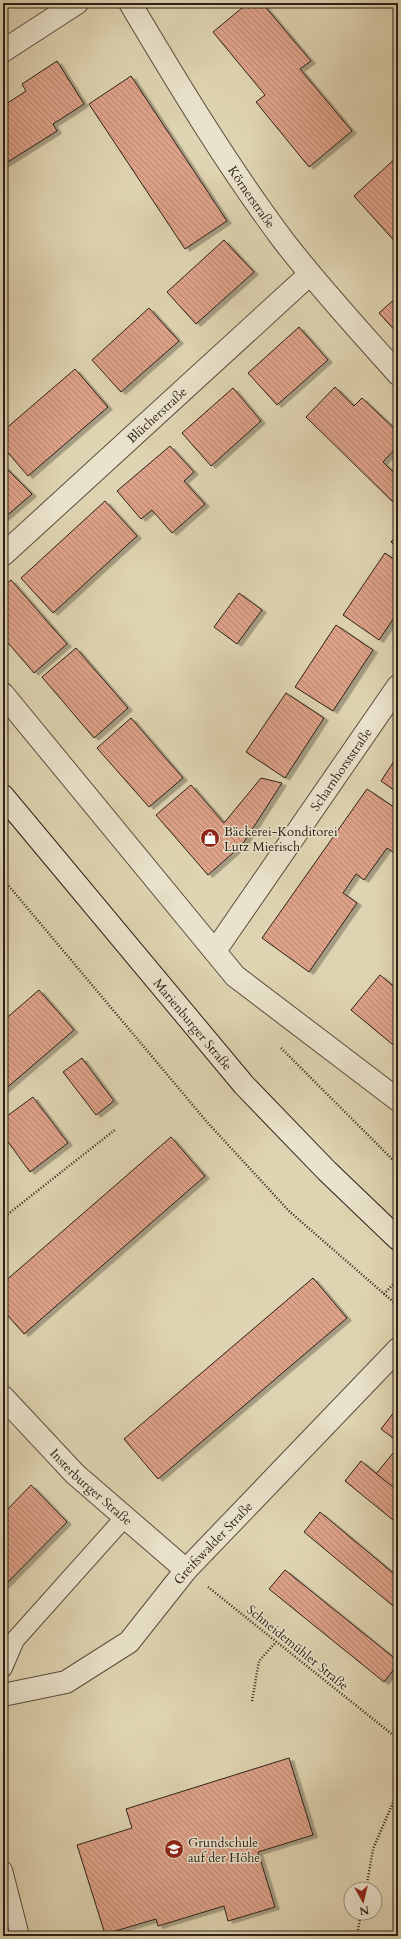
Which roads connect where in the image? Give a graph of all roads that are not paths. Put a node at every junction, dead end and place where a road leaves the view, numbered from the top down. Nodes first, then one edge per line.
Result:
1 (77, 3) edge
2 (130, 3) edge
3 (3, 51) edge
4 (310, 274) junction
5 (398, 374) edge
6 (3, 555) edge
7 (398, 686) edge
8 (3, 694) edge
9 (3, 796) edge
10 (215, 951) junction
11 (398, 1100) edge
12 (398, 1239) edge
13 (398, 1349) edge
14 (3, 1397) edge
15 (125, 1518) junction
16 (186, 1570) junction
17 (3, 1668) edge
18 (3, 1695) edge
19 (3, 1870) edge
20 (20, 1936) edge

1 - 3 street
2 - 4 street, Körnerstraße
4 - 5 street, Körnerstraße
4 - 6 street, Blücherstraße
7 - 10 street, Scharnhorststraße
8 - 10 street
9 - 12 street, Marienburger Straße
10 - 11 street
13 - 16 street, Greifswalder Straße
14 - 15 street, Insterburger Straße
15 - 16 street, Insterburger Straße
15 - 17 lane
16 - 18 street, Greifswalder Straße
19 - 20 lane

